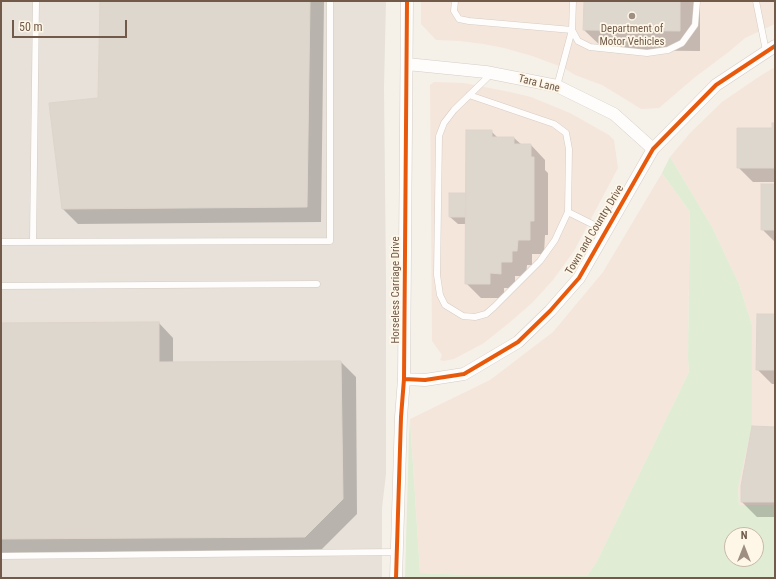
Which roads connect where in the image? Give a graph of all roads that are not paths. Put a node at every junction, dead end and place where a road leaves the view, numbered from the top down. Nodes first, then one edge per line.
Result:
1 (36, 1) edge
2 (330, 1) edge
3 (407, 1) edge
4 (455, 1) edge
5 (573, 1) edge
6 (697, 1) edge
7 (756, 1) edge
8 (572, 30) junction
9 (771, 48) edge
10 (407, 64) junction
11 (492, 73) junction
12 (557, 86) junction
13 (469, 95) junction
14 (653, 148) junction
15 (568, 212) junction
16 (606, 231) junction
17 (1, 242) edge
18 (33, 242) junction
19 (317, 284) dead end
20 (1, 286) edge
21 (404, 379) junction
22 (396, 552) junction
23 (1, 556) edge
24 (396, 578) edge

1 - 18 lane
2 - 18 lane
3 - 10 street, Horseless Carriage Drive
4 - 8 lane
5 - 8 lane
6 - 8 lane
7 - 9 lane
8 - 12 lane
9 - 14 street, Town and Country Drive
10 - 11 street, Tara Lane
10 - 21 street, Horseless Carriage Drive
11 - 12 street, Tara Lane
11 - 13 lane
12 - 14 street, Tara Lane
13 - 15 lane
13 - 15 lane
14 - 16 street, Town and Country Drive
15 - 16 lane
16 - 21 street, Town and Country Drive
17 - 18 lane
19 - 20 lane
21 - 22 street, Horseless Carriage Drive
22 - 23 lane
22 - 24 street, Horseless Carriage Drive

